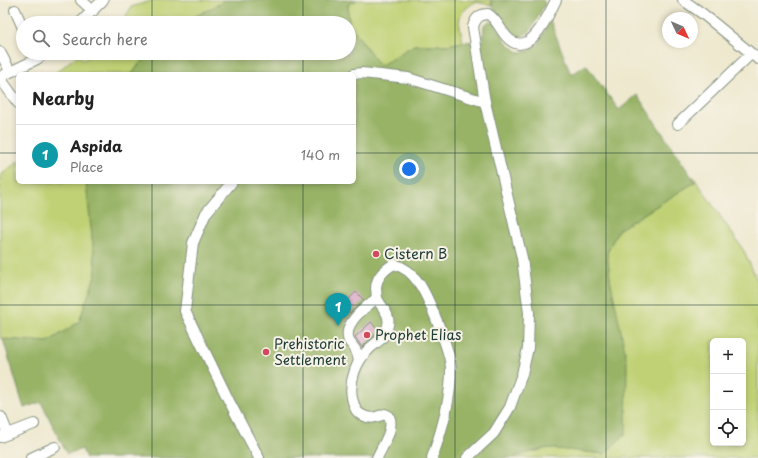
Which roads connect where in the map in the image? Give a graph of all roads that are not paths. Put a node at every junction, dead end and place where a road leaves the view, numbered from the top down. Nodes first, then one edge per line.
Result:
1 (81, 0) edge
2 (103, 0) edge
3 (556, 0) edge
4 (683, 0) edge
5 (15, 10) dead end
6 (93, 11) junction
7 (18, 16) edge
8 (88, 16) edge
9 (0, 52) edge
10 (755, 56) edge
11 (30, 60) edge
12 (10, 71) junction
13 (356, 74) edge
14 (0, 78) edge
15 (16, 100) edge
16 (485, 102) junction
17 (678, 124) dead end
18 (230, 184) edge
19 (377, 298) junction
20 (359, 361) junction
21 (1, 417) dead end
22 (34, 424) dead end
23 (4, 436) edge
24 (55, 447) dead end
25 (30, 458) edge
26 (259, 458) edge
27 (377, 458) edge
28 (432, 458) edge
29 (467, 458) edge

1 - 6 street
2 - 6 street
3 - 16 street
4 - 10 street
5 - 7 street
6 - 8 street
9 - 12 street
10 - 17 street
11 - 12 street
12 - 14 street
13 - 16 street
14 - 15 street
16 - 29 street
18 - 26 street
19 - 20 street
19 - 20 street
19 - 28 street
20 - 27 street
21 - 23 street
22 - 23 street
24 - 25 street

